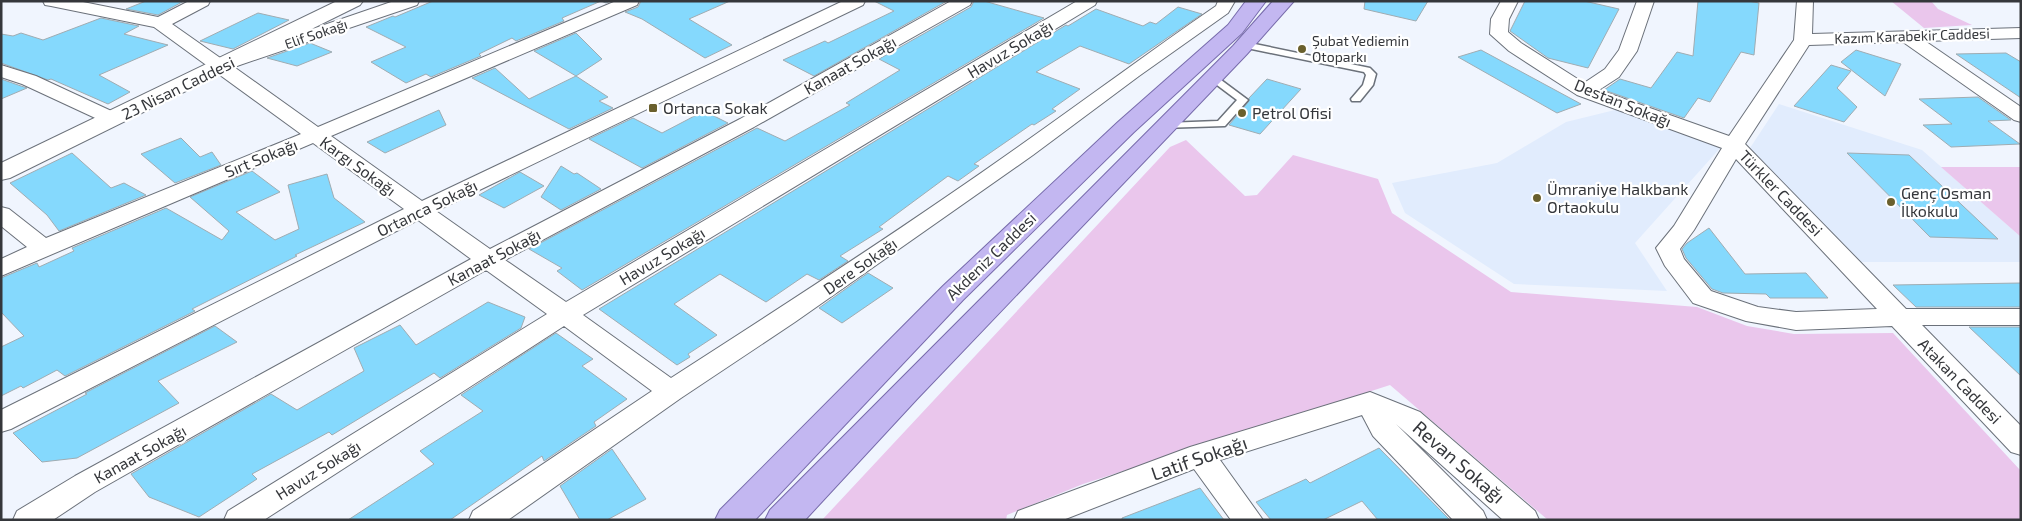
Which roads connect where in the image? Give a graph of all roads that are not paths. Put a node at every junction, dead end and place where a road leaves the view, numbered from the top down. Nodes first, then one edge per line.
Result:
1 (51, 1) edge
2 (202, 1) edge
3 (353, 1) edge
4 (411, 1) edge
5 (631, 1) edge
6 (857, 1) edge
7 (964, 1) edge
8 (1089, 1) edge
9 (1227, 1) edge
10 (1256, 1) edge
11 (1284, 1) edge
12 (1510, 1) edge
13 (1646, 1) edge
14 (1805, 1) edge
15 (80, 4) edge
16 (160, 23) junction
17 (2021, 32) edge
18 (1907, 36) junction
19 (1804, 40) junction
20 (1244, 45) junction
21 (221, 67) junction
22 (1, 71) edge
23 (1213, 77) junction
24 (1584, 91) junction
25 (1356, 99) dead end
26 (2021, 116) edge
27 (113, 119) junction
28 (1165, 126) junction
29 (316, 136) junction
30 (1734, 145) junction
31 (1, 173) edge
32 (420, 210) junction
33 (1, 214) edge
34 (43, 248) junction
35 (488, 259) junction
36 (1, 268) edge
37 (565, 314) junction
38 (1899, 317) junction
39 (2021, 317) edge
40 (671, 391) junction
41 (1370, 402) junction
42 (1, 422) edge
43 (2021, 444) edge
44 (1200, 455) junction
45 (28, 520) edge
46 (240, 520) edge
47 (484, 520) edge
48 (733, 520) edge
49 (783, 520) edge
50 (1029, 520) edge
51 (1248, 520) edge
52 (1472, 520) edge
53 (1524, 520) edge

1 - 15 street, Kargı Sokağı
2 - 16 street
3 - 21 street, 23 Nisan Caddesi
4 - 21 street, Elif Sokağı
5 - 29 street, Sırt Sokağı
6 - 32 street, Ortanca Sokağı
7 - 35 street, Kanaat Sokağı
8 - 37 street, Havuz Sokağı
9 - 40 street, Dere Sokağı
10 - 48 main road, Akdeniz Caddesi
11 - 20 main road, Akdeniz Caddesi
12 - 24 street, Destan Sokağı
13 - 24 street
14 - 19 street
15 - 16 street, Kargı Sokağı
16 - 21 street, Kargı Sokağı
17 - 18 street, Kazım Karabekir Caddesi
18 - 19 street, Kazım Karabekir Caddesi
18 - 26 street
19 - 30 street, Türkler Caddesi
20 - 23 main road, Akdeniz Caddesi
20 - 25 lane
21 - 27 street, 23 Nisan Caddesi
21 - 29 street, Kargı Sokağı
22 - 27 street
23 - 28 main road, Akdeniz Caddesi
23 - 28 lane
24 - 30 street, Destan Sokağı
27 - 31 street, 23 Nisan Caddesi
28 - 49 main road, Akdeniz Caddesi
29 - 32 street, Kargı Sokağı
29 - 34 street, Sırt Sokağı
30 - 38 street, Türkler Caddesi
30 - 38 street
32 - 35 street, Kargı Sokağı
32 - 42 street, Ortanca Sokağı
33 - 34 street
34 - 36 street, Sırt Sokağı
35 - 37 street, Kargı Sokağı
35 - 45 street, Kanaat Sokağı
37 - 40 street, Kargı Sokağı
37 - 46 street, Havuz Sokağı
38 - 39 street
38 - 43 street, Atakan Caddesi
40 - 47 street, Dere Sokağı
41 - 44 street, Latif Sokağı
41 - 52 street, Revan Sokağı
41 - 53 street, Revan Sokağı
44 - 50 street, Latif Sokağı
44 - 51 street

